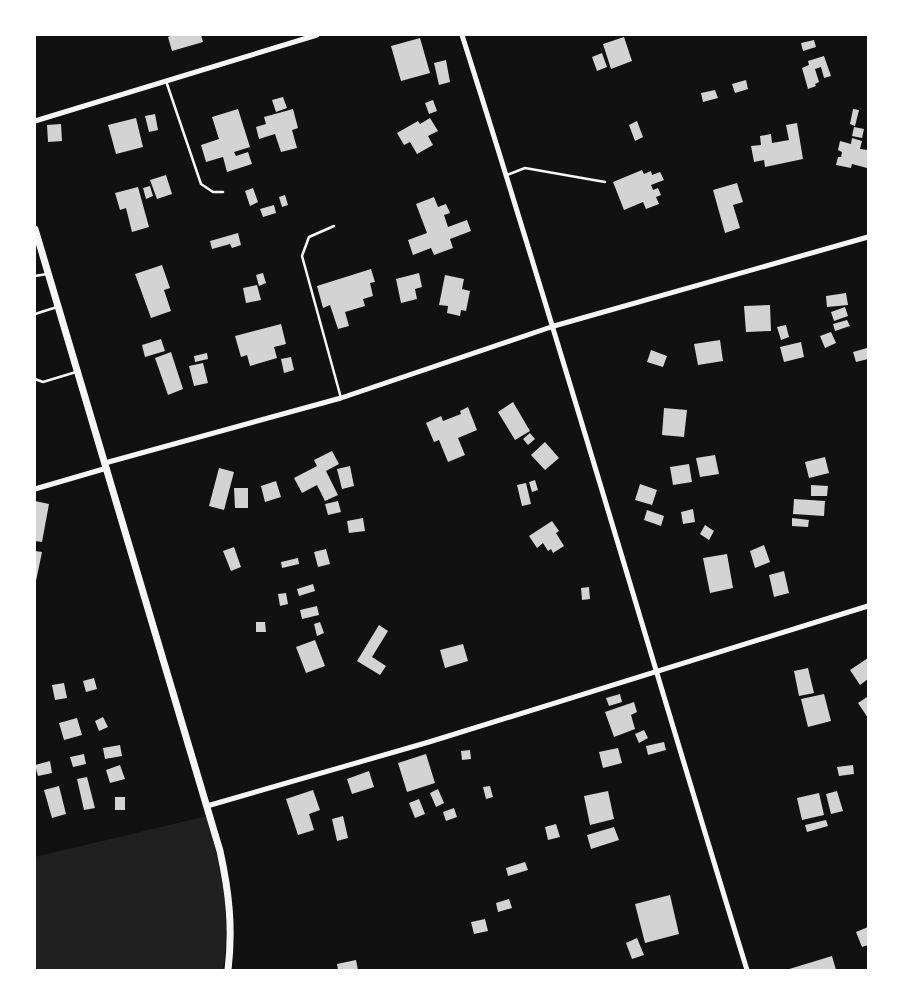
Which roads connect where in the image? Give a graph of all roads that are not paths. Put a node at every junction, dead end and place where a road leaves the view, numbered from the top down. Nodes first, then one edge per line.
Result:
1 (318, 35) edge
2 (462, 35) edge
3 (166, 81) junction
4 (35, 121) edge
5 (507, 175) junction
6 (605, 182) dead end
7 (222, 192) dead end
8 (334, 226) dead end
9 (35, 229) edge
10 (868, 237) edge
11 (48, 273) junction
12 (35, 276) edge
13 (58, 307) junction
14 (35, 314) edge
15 (554, 326) junction
16 (78, 371) junction
17 (35, 379) edge
18 (341, 398) junction
19 (106, 465) junction
20 (35, 489) edge
21 (868, 606) edge
22 (655, 672) junction
23 (207, 806) junction
24 (228, 970) edge
25 (747, 970) edge

1 - 3 street
2 - 5 street
3 - 4 street
3 - 7 lane
5 - 6 lane
5 - 15 street
8 - 18 lane
9 - 11 main road
10 - 15 street
11 - 12 lane
11 - 13 main road
13 - 14 lane
13 - 16 main road
15 - 18 street
15 - 22 street
16 - 17 lane
16 - 19 main road
18 - 19 street
19 - 20 street
19 - 23 main road
21 - 22 street
22 - 23 street
22 - 25 street
23 - 24 main road

